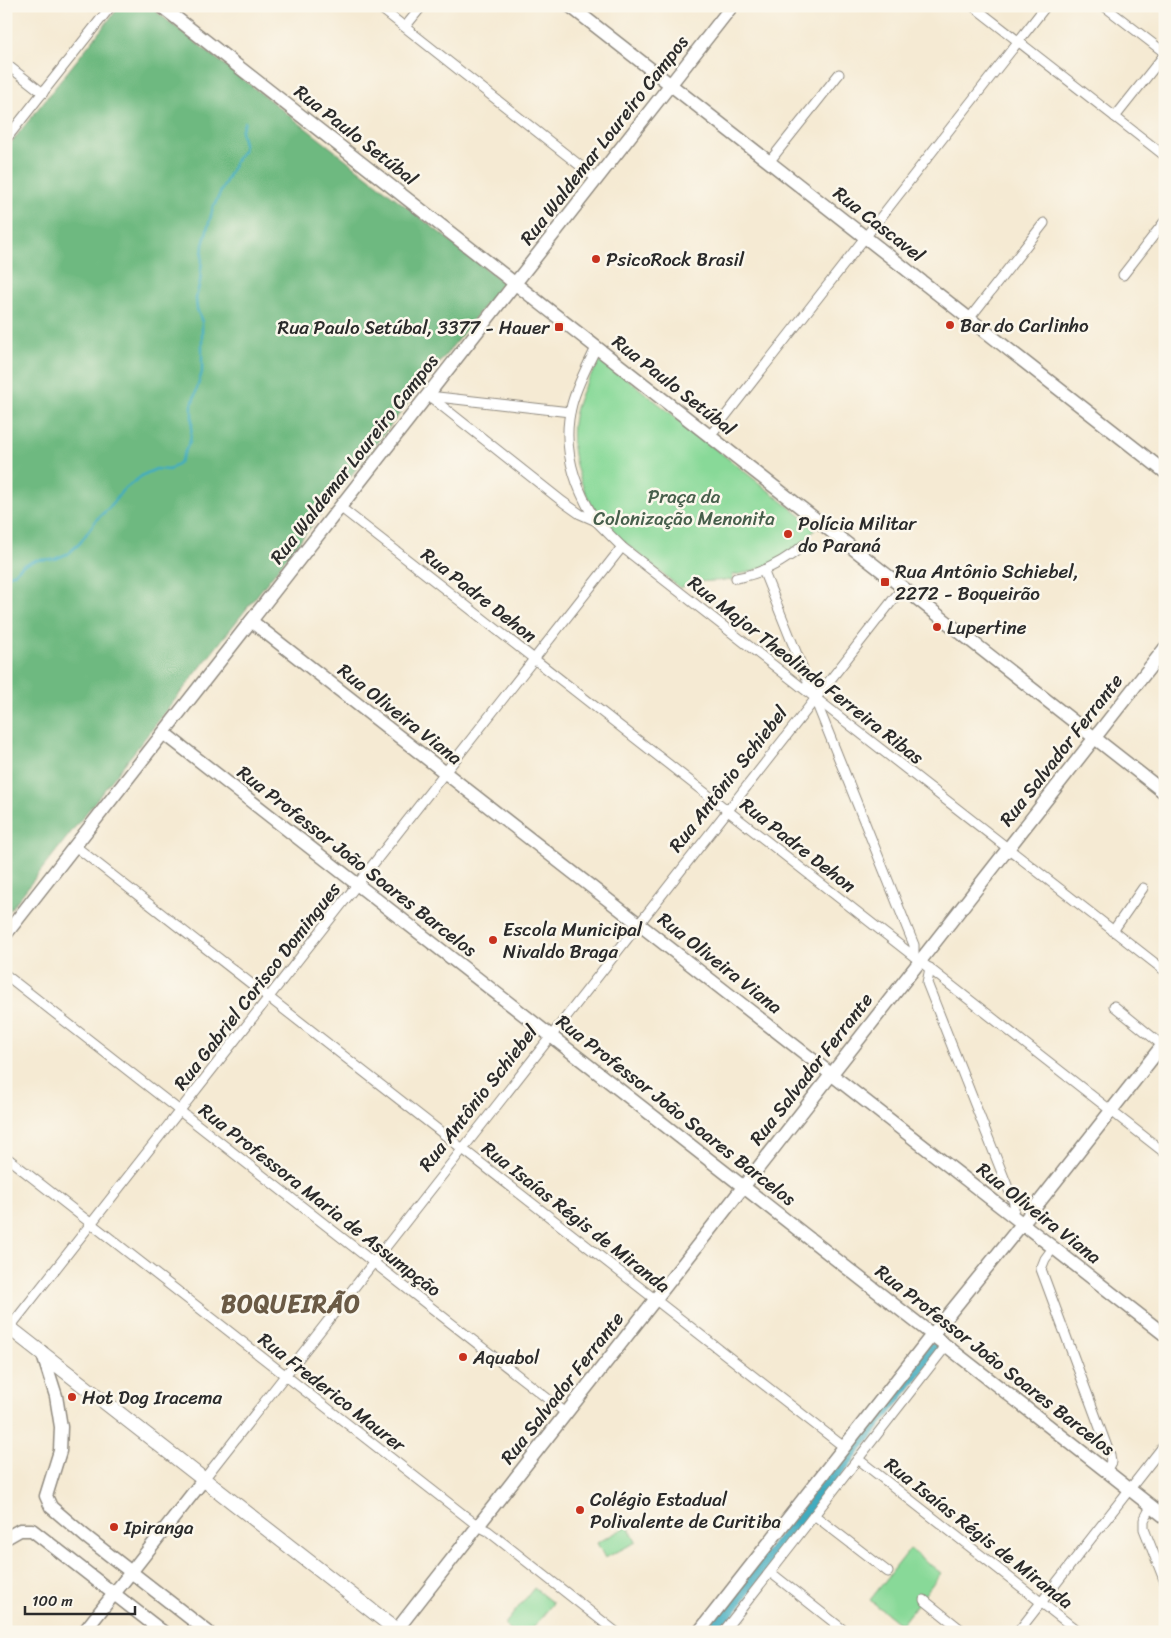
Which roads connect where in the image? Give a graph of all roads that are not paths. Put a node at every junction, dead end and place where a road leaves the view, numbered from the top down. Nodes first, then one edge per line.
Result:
1 (111, 6) edge
2 (161, 6) edge
3 (378, 6) edge
4 (422, 6) edge
5 (570, 6) edge
6 (732, 6) edge
7 (973, 6) edge
8 (1046, 6) edge
9 (1104, 6) edge
10 (405, 28) junction
11 (1018, 42) junction
12 (1165, 54) edge
13 (6, 64) edge
14 (838, 74) dead end
15 (670, 85) junction
16 (42, 93) junction
17 (1115, 118) junction
18 (6, 139) edge
19 (1165, 156) edge
20 (769, 162) junction
21 (597, 179) junction
22 (1165, 221) edge
23 (1044, 223) dead end
24 (865, 237) junction
25 (1123, 275) dead end
26 (515, 284) junction
27 (969, 319) junction
28 (596, 348) junction
29 (428, 396) junction
30 (570, 412) junction
31 (709, 437) junction
32 (1165, 472) edge
33 (340, 507) junction
34 (596, 521) junction
35 (804, 545) dead end
36 (622, 547) junction
37 (763, 570) junction
38 (736, 578) dead end
39 (903, 587) junction
40 (251, 621) junction
41 (1165, 648) edge
42 (534, 659) junction
43 (816, 698) junction
44 (164, 733) junction
45 (1094, 738) junction
46 (445, 773) junction
47 (1165, 793) edge
48 (728, 810) junction
49 (75, 846) junction
50 (1008, 848) junction
51 (357, 885) junction
52 (1143, 888) dead end
53 (638, 924) junction
54 (1113, 931) junction
55 (6, 934) edge
56 (921, 962) junction
57 (1165, 971) edge
58 (6, 975) edge
59 (269, 997) junction
60 (1114, 1006) dead end
61 (551, 1036) junction
62 (1163, 1044) edge
63 (831, 1075) junction
64 (180, 1111) junction
65 (1111, 1111) junction
66 (462, 1149) junction
67 (1165, 1152) edge
68 (6, 1157) edge
69 (743, 1187) junction
70 (1010, 1214) junction
71 (91, 1224) junction
72 (1022, 1224) junction
73 (1053, 1248) junction
74 (373, 1262) junction
75 (655, 1300) junction
76 (7, 1326) edge
77 (932, 1335) junction
78 (1165, 1336) edge
79 (946, 1346) junction
80 (42, 1352) junction
81 (285, 1375) junction
82 (566, 1413) junction
83 (1165, 1444) edge
84 (844, 1448) junction
85 (858, 1459) junction
86 (1106, 1471) junction
87 (204, 1479) junction
88 (1129, 1490) junction
89 (1151, 1507) junction
90 (814, 1515) junction
91 (1165, 1517) edge
92 (478, 1526) junction
93 (6, 1538) edge
94 (131, 1571) junction
95 (770, 1572) junction
96 (888, 1572) dead end
97 (1165, 1582) edge
98 (114, 1593) junction
99 (924, 1600) dead end
100 (1041, 1602) junction
101 (727, 1630) edge
102 (397, 1631) edge
103 (84, 1632) edge
104 (163, 1632) edge
105 (208, 1632) edge
106 (616, 1632) edge
107 (699, 1632) edge
108 (846, 1632) edge
109 (964, 1632) edge
110 (1018, 1632) edge
111 (1079, 1632) edge

1 - 16 street
2 - 26 main road, Rua Paulo Setúbal
3 - 10 street
4 - 10 street
5 - 15 main road, Rua Cascavel
6 - 15 main road, Rua Waldemar Loureiro Campos
7 - 11 street
8 - 11 street
9 - 12 street
10 - 21 street
11 - 17 street
11 - 24 street
12 - 17 street
13 - 16 street
14 - 20 street
15 - 20 main road, Rua Cascavel
15 - 21 main road, Rua Waldemar Loureiro Campos
16 - 18 street
17 - 19 street
20 - 24 main road, Rua Cascavel
21 - 26 main road, Rua Waldemar Loureiro Campos
22 - 25 street
23 - 27 street
24 - 27 main road, Rua Cascavel
24 - 31 street
26 - 28 main road, Rua Paulo Setúbal
26 - 29 main road, Rua Waldemar Loureiro Campos
27 - 32 main road, Rua Cascavel
28 - 30 street
28 - 31 main road, Rua Paulo Setúbal
29 - 30 street
29 - 33 main road, Rua Waldemar Loureiro Campos
29 - 34 street, Rua Major Theolindo Ferreira Ribas
30 - 34 street
31 - 39 main road, Rua Paulo Setúbal
33 - 40 main road, Rua Waldemar Loureiro Campos
33 - 42 street, Rua Padre Dehon
34 - 36 street, Rua Major Theolindo Ferreira Ribas
35 - 37 street
36 - 42 street, Rua Gabriel Corisco Domingues
36 - 43 street, Rua Major Theolindo Ferreira Ribas
37 - 38 street
37 - 43 street
39 - 43 street, Rua Antônio Schiebel
39 - 45 main road, Rua Paulo Setúbal
40 - 44 main road, Rua Waldemar Loureiro Campos
40 - 46 main road, Rua Oliveira Viana
41 - 45 main road, Rua Salvador Ferrante
42 - 46 street, Rua Gabriel Corisco Domingues
42 - 48 street, Rua Padre Dehon
43 - 48 street, Rua Antônio Schiebel
43 - 50 street, Rua Major Theolindo Ferreira Ribas
43 - 56 street
44 - 49 main road, Rua Waldemar Loureiro Campos
44 - 51 main road, Rua Professor João Soares Barcelos
45 - 47 main road, Rua Paulo Setúbal
45 - 50 main road, Rua Salvador Ferrante
46 - 51 street, Rua Gabriel Corisco Domingues
46 - 53 main road, Rua Oliveira Viana
48 - 53 street, Rua Antônio Schiebel
48 - 56 street, Rua Padre Dehon
49 - 55 main road, Rua Waldemar Loureiro Campos
49 - 59 street, Rua Isaías Régis de Miranda
50 - 54 street, Rua Major Theolindo Ferreira Ribas
50 - 56 main road, Rua Salvador Ferrante
51 - 59 street, Rua Gabriel Corisco Domingues
51 - 61 main road, Rua Professor João Soares Barcelos
52 - 54 street
53 - 61 street, Rua Antônio Schiebel
53 - 63 main road, Rua Oliveira Viana
54 - 57 street, Rua Major Theolindo Ferreira Ribas
56 - 63 main road, Rua Salvador Ferrante
56 - 65 street, Rua Padre Dehon
56 - 70 street
58 - 64 street, Rua Professora Maria de Assumpção
59 - 64 street, Rua Gabriel Corisco Domingues
59 - 66 street, Rua Isaías Régis de Miranda
60 - 62 street
61 - 66 street, Rua Antônio Schiebel
61 - 69 main road, Rua Professor João Soares Barcelos
62 - 65 main road
63 - 69 main road, Rua Salvador Ferrante
63 - 70 main road, Rua Oliveira Viana
64 - 71 street, Rua Gabriel Corisco Domingues
64 - 74 street, Rua Professora Maria de Assumpção
65 - 67 street, Rua Padre Dehon
65 - 72 main road
66 - 74 street, Rua Antônio Schiebel
66 - 75 street, Rua Isaías Régis de Miranda
68 - 71 street, Rua Frederico Maurer
69 - 75 main road, Rua Salvador Ferrante
69 - 77 main road, Rua Professor João Soares Barcelos
70 - 72 main road, Rua Oliveira Viana
71 - 76 street, Rua Gabriel Corisco Domingues
71 - 81 street, Rua Frederico Maurer
72 - 73 main road, Rua Oliveira Viana
72 - 77 main road
73 - 78 main road, Rua Oliveira Viana
73 - 86 street
74 - 81 street, Rua Antônio Schiebel
74 - 82 street, Rua Professora Maria de Assumpção
75 - 82 main road, Rua Salvador Ferrante
75 - 84 street, Rua Isaías Régis de Miranda
76 - 80 main road
77 - 79 main road, Rua Professor João Soares Barcelos
77 - 84 main road
79 - 85 street
79 - 86 main road, Rua Professor João Soares Barcelos
80 - 87 main road
80 - 94 main road
81 - 87 street, Rua Antônio Schiebel
81 - 92 street, Rua Frederico Maurer
82 - 92 main road, Rua Salvador Ferrante
83 - 88 street
84 - 107 main road
85 - 90 street
85 - 100 street, Rua Isaías Régis de Miranda
86 - 88 main road, Rua Professor João Soares Barcelos
87 - 94 main road, Rua Antônio Schiebel
87 - 102 main road
88 - 89 main road, Rua Professor João Soares Barcelos
88 - 100 street
89 - 91 main road, Rua Professor João Soares Barcelos
89 - 97 street
90 - 95 street
90 - 96 street
92 - 102 main road, Rua Salvador Ferrante
92 - 106 street, Rua Frederico Maurer
93 - 98 main road
94 - 98 main road, Rua Antônio Schiebel
94 - 105 main road
95 - 101 street
95 - 108 street
98 - 103 main road, Rua Antônio Schiebel
98 - 104 main road
99 - 109 street
100 - 110 street
100 - 111 street, Rua Isaías Régis de Miranda

